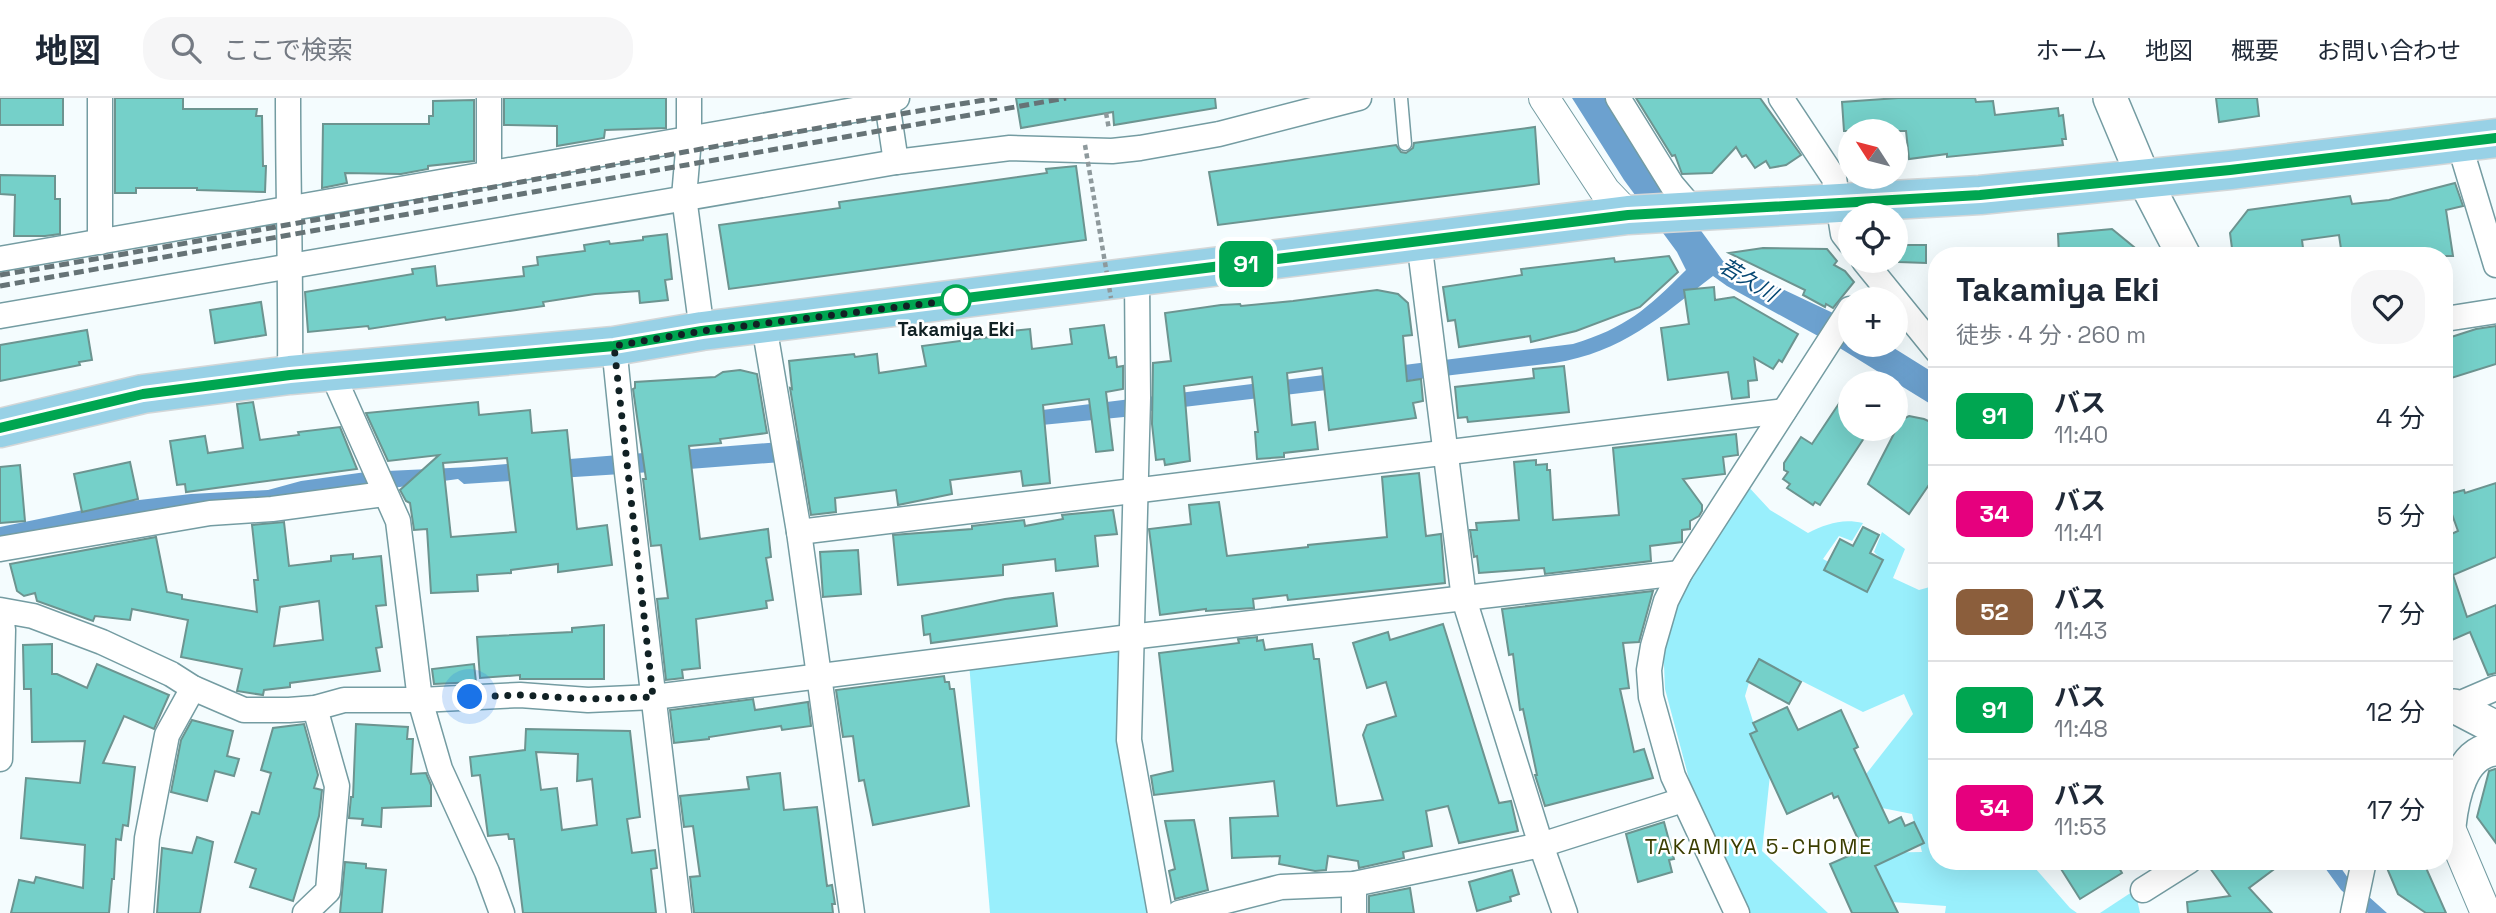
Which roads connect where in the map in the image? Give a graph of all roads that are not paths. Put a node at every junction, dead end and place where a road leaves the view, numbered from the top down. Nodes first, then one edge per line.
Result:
1 (100, 98) edge
2 (288, 98) edge
3 (489, 98) edge
4 (689, 98) edge
5 (1359, 98) edge
6 (1401, 98) edge
7 (1544, 98) edge
8 (1618, 98) edge
9 (1781, 98) edge
10 (2109, 98) edge
11 (893, 99) edge
12 (689, 139) junction
13 (2478, 141) edge
14 (1405, 144) dead end
15 (896, 162) junction
16 (489, 175) junction
17 (2144, 179) junction
18 (684, 197) junction
19 (1837, 205) junction
20 (288, 209) junction
21 (1838, 210) edge
22 (1668, 214) junction
23 (1419, 241) junction
24 (100, 242) junction
25 (2179, 247) edge
26 (0, 259) edge
27 (291, 264) junction
28 (2496, 265) edge
29 (1874, 273) edge
30 (1124, 288) junction
31 (2496, 311) edge
32 (0, 316) edge
33 (2453, 318) edge
34 (764, 325) junction
35 (1838, 327) edge
36 (702, 331) junction
37 (1928, 340) edge
38 (614, 346) junction
39 (332, 373) junction
40 (290, 375) junction
41 (1784, 411) junction
42 (0, 428) edge
43 (1447, 454) junction
44 (381, 484) junction
45 (1135, 491) junction
46 (799, 532) junction
47 (0, 550) edge
48 (1680, 573) junction
49 (1464, 599) junction
50 (1130, 636) junction
51 (818, 675) junction
52 (193, 688) junction
53 (2496, 688) edge
54 (653, 697) junction
55 (420, 700) junction
56 (2453, 705) edge
57 (315, 708) junction
58 (2453, 709) edge
59 (2496, 728) edge
60 (2496, 748) edge
61 (0, 759) edge
62 (2453, 799) edge
63 (1683, 800) junction
64 (2453, 835) edge
65 (1541, 845) junction
66 (2175, 870) edge
67 (2363, 870) edge
68 (1354, 884) junction
69 (2143, 890) dead end
70 (2353, 912) edge
71 (141, 913) edge
72 (305, 913) edge
73 (502, 913) edge
74 (679, 913) edge
75 (852, 913) edge
76 (1160, 913) edge
77 (1179, 913) edge
78 (1354, 913) edge
79 (1565, 913) edge
80 (1737, 913) edge
81 (2486, 913) edge

1 - 24 street
2 - 20 street
3 - 16 street
4 - 12 street
5 - 15 street
6 - 14 lane
7 - 22 street
8 - 22 street
9 - 19 street
10 - 17 main road
11 - 12 street
11 - 15 street
12 - 16 street
12 - 18 street
13 - 17 main road
13 - 28 street
15 - 18 street
16 - 20 street
17 - 19 main road
17 - 25 main road
18 - 27 street
18 - 36 street
19 - 21 street
19 - 22 main road
20 - 24 street
20 - 27 street
22 - 23 main road
23 - 30 main road
23 - 43 street
24 - 26 street
27 - 32 street
27 - 40 street
29 - 37 street
30 - 34 main road
30 - 45 street
31 - 33 street
34 - 36 main road
34 - 46 street
35 - 41 street
36 - 38 main road
38 - 39 main road
38 - 54 street
39 - 40 main road
39 - 44 street
40 - 42 main road
41 - 43 street
41 - 48 street
43 - 45 street
43 - 49 street
44 - 47 street
44 - 55 street
45 - 46 street
45 - 50 street
46 - 51 street
48 - 49 street
48 - 63 street
49 - 50 street
49 - 65 street
50 - 51 street
50 - 76 street
51 - 54 street
51 - 75 street
52 - 57 street
52 - 61 street
52 - 71 street
53 - 56 street
54 - 55 street
54 - 74 street
55 - 57 street
55 - 73 street
57 - 72 street
58 - 59 main road
60 - 62 main road
63 - 65 street
63 - 80 street
64 - 81 street
65 - 68 street
65 - 79 street
66 - 69 street
67 - 70 street
68 - 77 street
68 - 78 street

